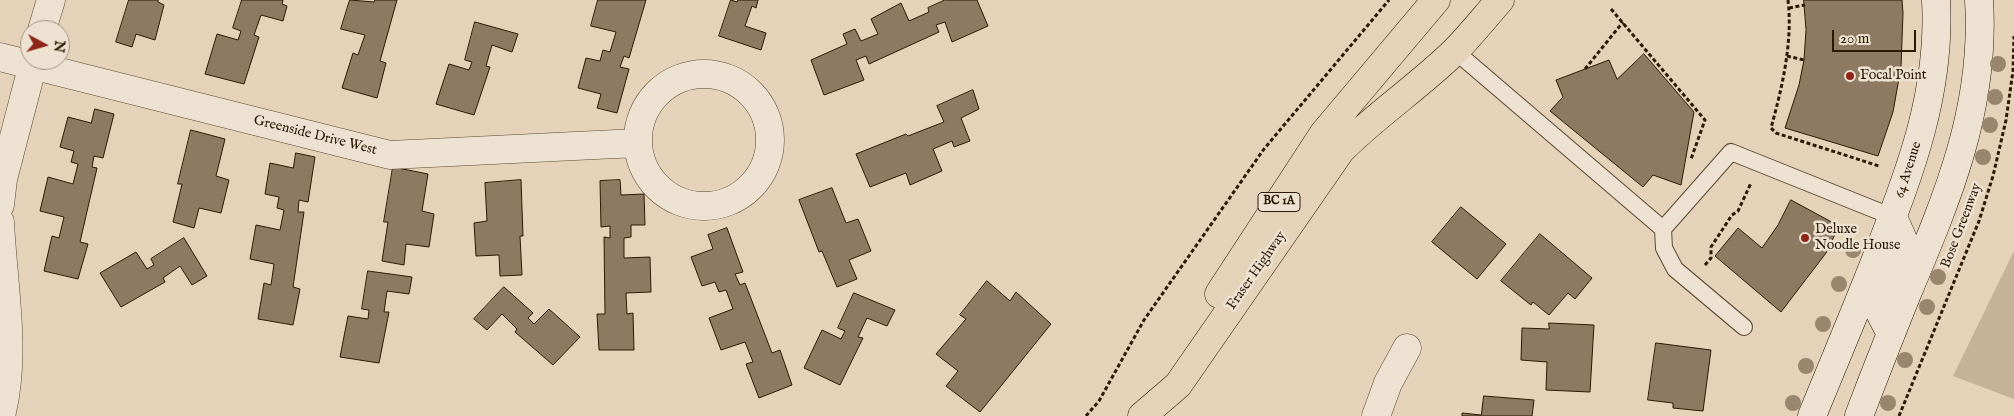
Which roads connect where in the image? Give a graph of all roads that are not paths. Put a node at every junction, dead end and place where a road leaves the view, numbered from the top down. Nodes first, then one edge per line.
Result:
1 (51, 0) edge
2 (1436, 0) edge
3 (1500, 0) edge
4 (1936, 0) edge
5 (1979, 0) edge
6 (45, 20) edge
7 (1455, 51) junction
8 (0, 57) edge
9 (20, 60) edge
10 (31, 70) edge
11 (64, 70) edge
12 (637, 143) junction
13 (0, 205) edge
14 (1893, 216) junction
15 (0, 222) edge
16 (1663, 229) junction
17 (1744, 327) dead end
18 (1891, 334) junction
19 (1407, 348) dead end
20 (1, 416) edge
21 (1141, 416) edge
22 (1376, 416) edge
23 (1812, 416) edge
24 (1859, 416) edge

1 - 6 street
2 - 21 main road, Fraser Highway / BC 1A
3 - 7 main road, Fraser Highway
4 - 14 street, 64 Avenue
5 - 18 street
7 - 16 lane
7 - 21 main road, Fraser Highway
8 - 9 street, Greenside Drive West
10 - 13 street
11 - 12 street, Greenside Drive West
12 - 12 street
14 - 16 lane
14 - 18 street
14 - 23 street, 64 Avenue
15 - 20 street
16 - 17 lane
18 - 24 street
19 - 22 street

